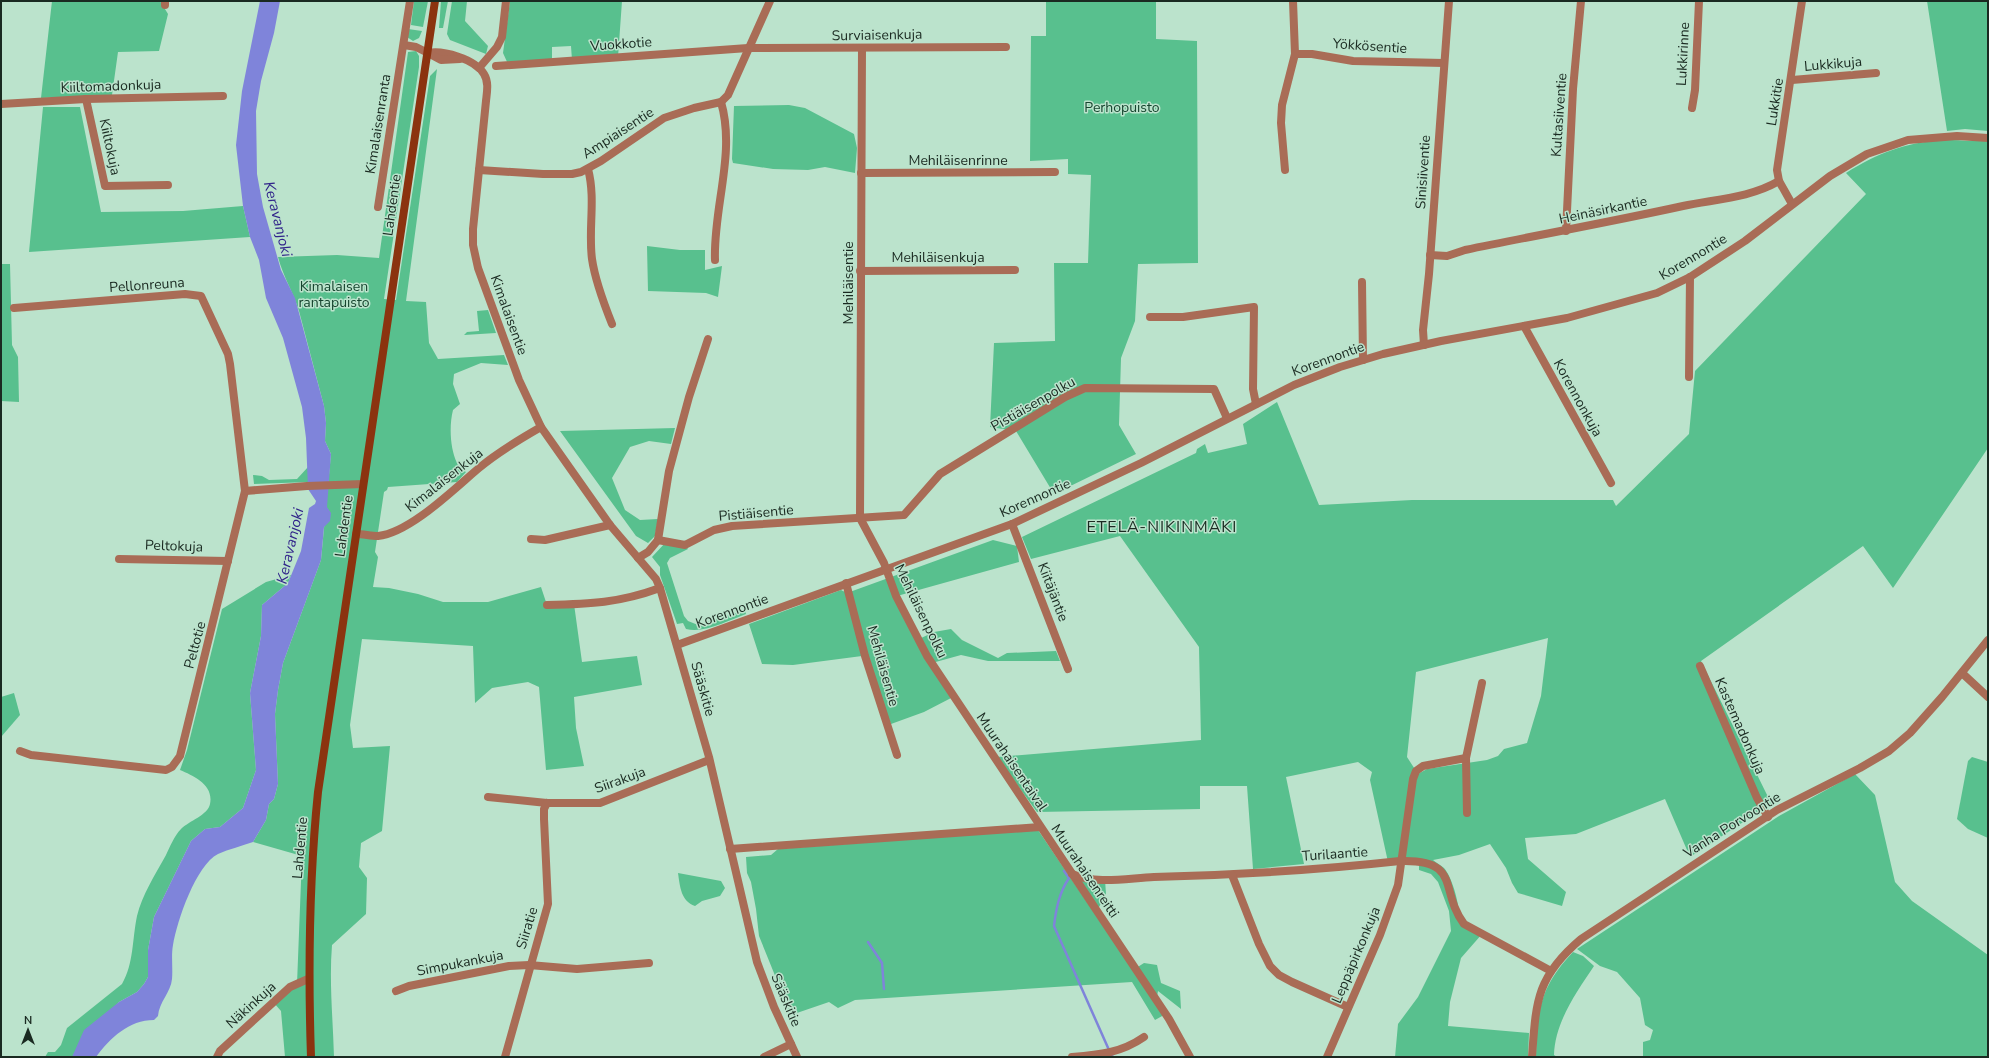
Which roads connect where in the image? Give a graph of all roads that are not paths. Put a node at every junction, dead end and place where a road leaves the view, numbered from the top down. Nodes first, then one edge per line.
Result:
1 (410, 1) edge
2 (435, 1) edge
3 (506, 1) edge
4 (770, 1) edge
5 (1293, 1) edge
6 (1449, 1) edge
7 (1581, 1) edge
8 (1699, 1) edge
9 (1802, 1) edge
10 (404, 45) junction
11 (1006, 47) dead end
12 (748, 48) junction
13 (862, 48) junction
14 (428, 53) junction
15 (1294, 54) junction
16 (1444, 63) junction
17 (496, 66) dead end
18 (480, 68) junction
19 (1876, 73) dead end
20 (1792, 80) junction
21 (223, 96) dead end
22 (86, 99) junction
23 (721, 102) junction
24 (1, 104) edge
25 (1692, 108) dead end
26 (1988, 138) edge
27 (588, 169) junction
28 (479, 170) junction
29 (1285, 170) dead end
30 (1055, 172) dead end
31 (861, 173) junction
32 (1779, 181) junction
33 (168, 185) dead end
34 (1792, 204) junction
35 (378, 208) dead end
36 (1566, 231) junction
37 (1430, 255) junction
38 (715, 260) dead end
39 (1016, 270) dead end
40 (860, 271) junction
41 (1690, 277) junction
42 (1362, 282) dead end
43 (14, 308) dead end
44 (1150, 317) dead end
45 (612, 324) dead end
46 (1524, 326) junction
47 (708, 339) dead end
48 (1424, 345) junction
49 (1363, 360) junction
50 (1690, 377) dead end
51 (1256, 404) junction
52 (1226, 418) junction
53 (541, 427) junction
54 (1610, 483) dead end
55 (363, 484) junction
56 (245, 491) junction
57 (860, 518) junction
58 (1012, 524) junction
59 (610, 525) junction
60 (356, 534) junction
61 (531, 539) dead end
62 (658, 540) junction
63 (638, 558) junction
64 (119, 559) dead end
65 (228, 561) junction
66 (886, 569) junction
67 (846, 583) junction
68 (660, 588) junction
69 (547, 605) dead end
70 (1988, 640) edge
71 (678, 645) junction
72 (1700, 666) dead end
73 (1068, 669) dead end
74 (1962, 673) junction
75 (1482, 683) dead end
76 (1988, 697) edge
77 (963, 712) joint
78 (20, 751) dead end
79 (897, 755) dead end
80 (1466, 758) junction
81 (709, 760) junction
82 (488, 797) dead end
83 (547, 803) junction
84 (1468, 813) dead end
85 (1768, 817) junction
86 (1040, 827) junction
87 (730, 849) junction
88 (1400, 861) junction
89 (1072, 874) junction
90 (1232, 875) junction
91 (649, 963) dead end
92 (529, 965) junction
93 (1551, 971) junction
94 (308, 979) junction
95 (396, 991) dead end
96 (1348, 1007) junction
97 (1144, 1037) dead end
98 (791, 1044) junction
99 (217, 1057) edge
100 (310, 1057) edge
101 (505, 1057) edge
102 (764, 1057) edge
103 (797, 1057) edge
104 (1072, 1057) edge
105 (1190, 1057) edge
106 (1326, 1057) edge
107 (1532, 1057) edge

1 - 10 street, Kimalaisenranta
2 - 14 main road, Lahdentie
3 - 18 street
4 - 12 street
5 - 15 street
6 - 16 street, Sinisiiventie
7 - 36 street, Kultasiiventie
8 - 25 street, Lukkirinne
9 - 20 street, Lukkitie
10 - 14 street
10 - 35 street, Kimalaisenranta
11 - 13 street, Surviaisenkuja
12 - 13 street, Surviaisenkuja
12 - 17 street, Vuokkotie
12 - 23 street
13 - 31 street, Mehiläisentie
14 - 18 street
14 - 55 main road, Lahdentie
15 - 16 street, Yökkösentie
15 - 29 street
16 - 37 street, Sinisiiventie
18 - 28 street, Kimalaisentie
19 - 20 street, Lukkikuja
20 - 32 street, Lukkitie
21 - 22 street, Kiiltomadonkuja
22 - 24 street, Kiiltomadonkuja
22 - 33 street, Kiiltokuja
23 - 27 street, Ampiaisentie
23 - 38 street
26 - 34 street, Korennontie
27 - 28 street, Ampiaisentie
27 - 45 street
28 - 53 street, Kimalaisentie
30 - 31 street, Mehiläisenrinne
31 - 40 street, Mehiläisentie
32 - 34 street, Lukkitie
32 - 36 street, Heinäsirkantie
34 - 41 street, Korennontie
36 - 37 street, Heinäsirkantie
37 - 48 street, Sinisiiventie
39 - 40 street, Mehiläisenkuja
40 - 57 street, Mehiläisentie
41 - 46 street, Korennontie
41 - 50 street
42 - 49 street
43 - 56 street, Pellonreuna
44 - 51 street
46 - 48 street, Korennontie
46 - 54 street, Korennonkuja
47 - 62 street
48 - 49 street, Korennontie
49 - 51 street, Korennontie
51 - 52 street, Korennontie
52 - 57 street, Pistiäisenpolku
52 - 58 street, Korennontie
53 - 59 street, Kimalaisentie
53 - 60 street, Kimalaisenkuja
55 - 56 street
55 - 60 main road, Lahdentie
56 - 65 street, Peltotie
57 - 62 street, Pistiäisentie
57 - 66 street, Mehiläisenpolku
58 - 66 street, Korennontie
58 - 73 street, Kiitäjäntie
59 - 61 street
59 - 63 street, Kimalaisentie
60 - 94 main road, Lahdentie
62 - 63 street
63 - 68 street, Sääskitie
64 - 65 street, Peltokuja
65 - 78 street, Peltotie
66 - 67 street, Korennontie
66 - 77 street, Mehiläisenpolku
67 - 71 street, Korennontie
67 - 79 street, Mehiläisentie
68 - 69 street
68 - 71 street, Sääskitie
70 - 74 street, Vanha Porvoontie
71 - 81 street, Sääskitie
72 - 85 street, Kastemadonkuja
74 - 76 street
74 - 85 street, Vanha Porvoontie
75 - 80 street
77 - 86 street, Muurahaisentaival
80 - 84 street
80 - 88 street, Leppäpirkonkuja
81 - 83 street, Siirakuja
81 - 87 street, Sääskitie
82 - 83 street, Siirakuja
83 - 92 street, Siiratie
85 - 93 street, Vanha Porvoontie
86 - 87 street, Muurahaisenreitti
86 - 89 street, Muurahaisenreitti
87 - 98 street, Sääskitie
88 - 90 street, Turilaantie
88 - 93 street, Turilaantie
88 - 96 street, Leppäpirkonkuja
89 - 90 street, Turilaantie
89 - 105 street, Muurahaisenreitti
90 - 96 street
91 - 92 street, Simpukankuja
92 - 95 street, Simpukankuja
92 - 101 street, Siiratie
93 - 107 street, Vanha Porvoontie
94 - 99 street, Näkinkuja
94 - 100 main road, Lahdentie
96 - 106 street, Leppäpirkonkuja
97 - 104 street
98 - 102 street
98 - 103 street, Sääskitie

